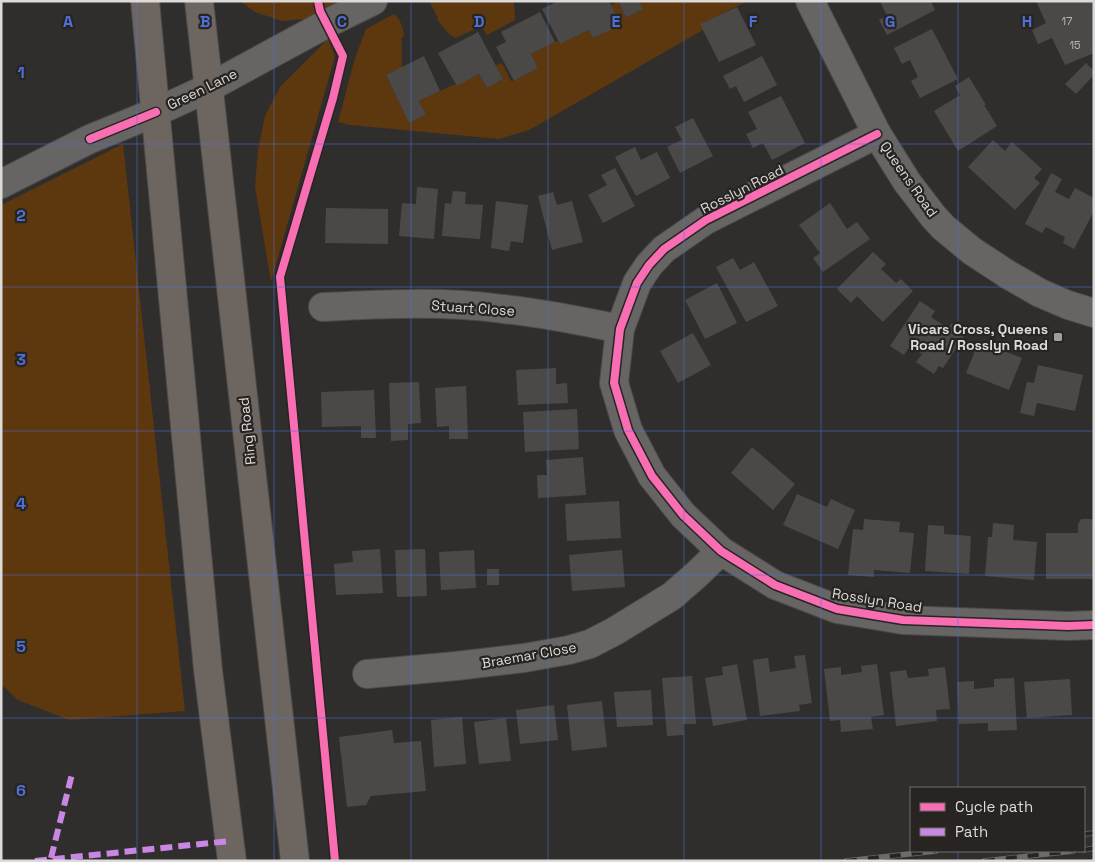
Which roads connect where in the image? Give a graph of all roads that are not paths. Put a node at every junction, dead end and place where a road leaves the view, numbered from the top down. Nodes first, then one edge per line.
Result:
1 (145, 1) edge
2 (199, 1) edge
3 (374, 1) edge
4 (810, 1) edge
5 (208, 88) junction
6 (156, 112) junction
7 (877, 134) junction
8 (1, 184) edge
9 (323, 306) dead end
10 (1094, 313) edge
11 (620, 328) junction
12 (721, 551) junction
13 (1094, 626) edge
14 (367, 674) dead end
15 (294, 855) edge
16 (232, 858) edge

1 - 6 highway
2 - 5 highway, Ring Road
3 - 5 street, Green Lane
4 - 7 street, Queens Road
5 - 6 street, Green Lane
5 - 15 highway, Ring Road
6 - 8 street, Green Lane
6 - 16 highway
7 - 10 street, Queens Road
7 - 11 street, Rosslyn Road
9 - 11 street, Stuart Close
11 - 12 street, Rosslyn Road
12 - 13 street, Rosslyn Road
12 - 14 street, Braemar Close

